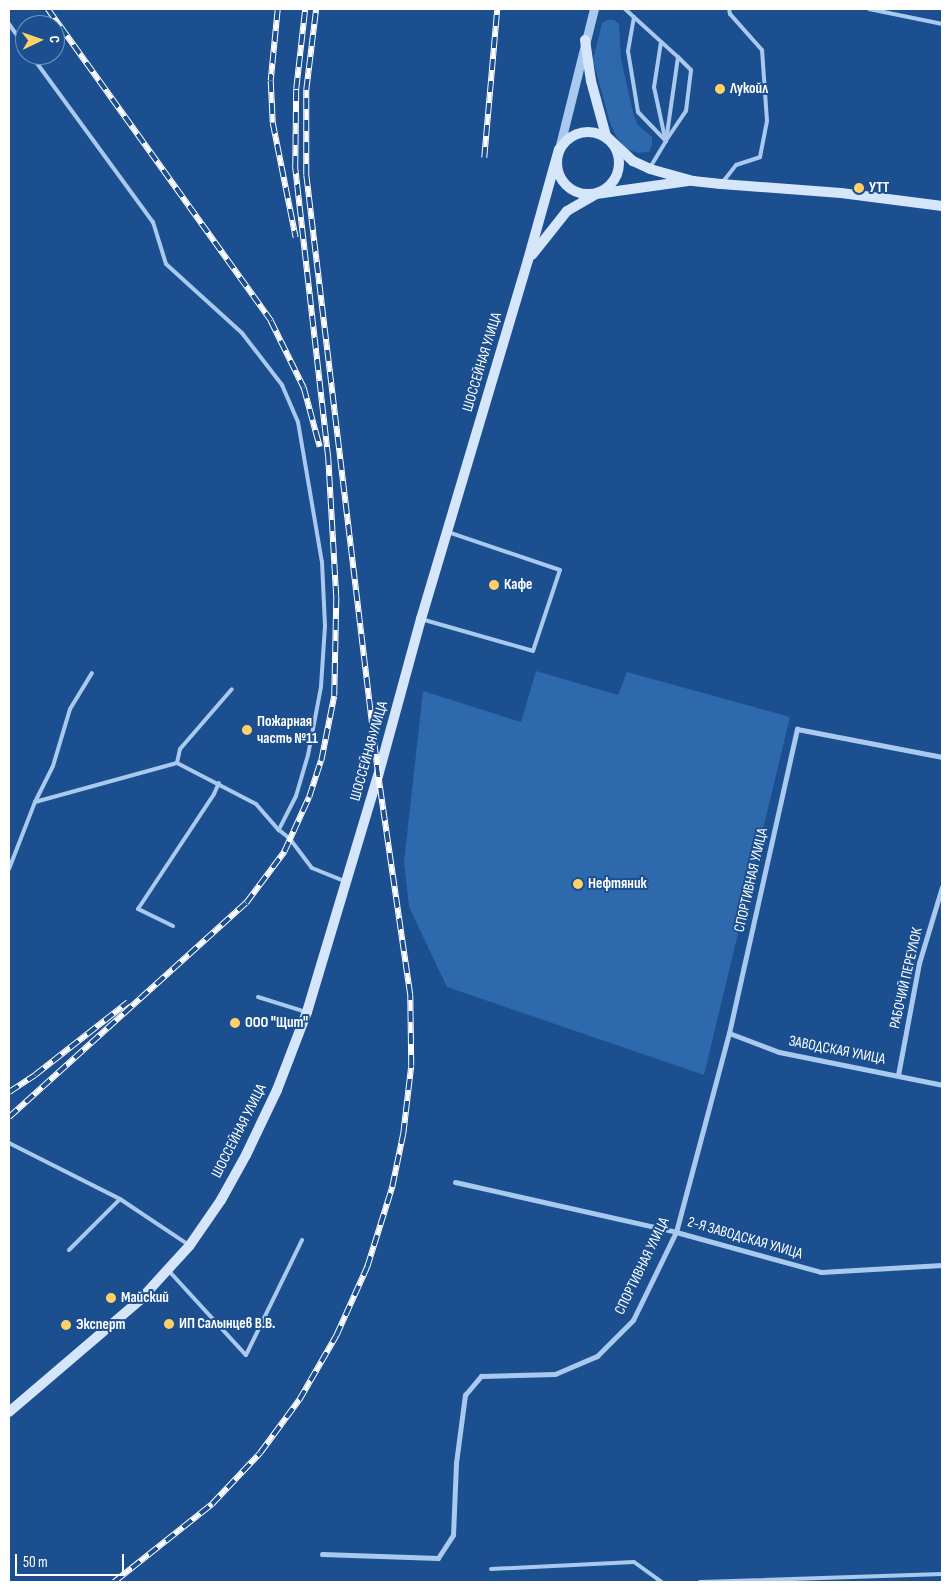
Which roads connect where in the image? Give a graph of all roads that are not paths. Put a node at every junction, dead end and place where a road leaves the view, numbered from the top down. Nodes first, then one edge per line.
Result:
1 (594, 9) edge
2 (625, 9) edge
3 (729, 9) edge
4 (869, 9) edge
5 (634, 17) junction
6 (942, 24) edge
7 (585, 40) junction
8 (661, 42) junction
9 (678, 57) junction
10 (38, 65) edge
11 (606, 136) junction
12 (666, 141) junction
13 (559, 149) junction
14 (650, 169) junction
15 (693, 181) junction
16 (721, 184) junction
17 (596, 194) junction
18 (942, 206) edge
19 (528, 260) junction
20 (447, 531) junction
21 (421, 619) junction
22 (92, 673) dead end
23 (232, 689) dead end
24 (942, 757) edge
25 (177, 762) junction
26 (219, 783) junction
27 (35, 802) junction
28 (279, 830) junction
29 (9, 869) edge
30 (345, 881) junction
31 (942, 887) edge
32 (173, 926) dead end
33 (258, 997) dead end
34 (307, 1012) junction
35 (729, 1033) junction
36 (898, 1075) junction
37 (942, 1085) edge
38 (9, 1143) edge
39 (455, 1182) dead end
40 (120, 1199) junction
41 (676, 1232) junction
42 (302, 1240) dead end
43 (190, 1245) junction
44 (69, 1250) dead end
45 (942, 1265) edge
46 (168, 1270) junction
47 (9, 1412) edge
48 (322, 1554) dead end
49 (491, 1569) dead end
50 (942, 1574) edge
51 (662, 1582) edge
52 (700, 1582) edge

1 - 7 street, ШОССЕЙНАЯ УЛИЦА
2 - 5 lane
3 - 16 lane
4 - 6 lane
5 - 8 lane
5 - 12 lane
7 - 11 main road
7 - 13 street, ШОССЕЙНАЯ УЛИЦА
8 - 9 lane
8 - 12 lane
9 - 12 lane
9 - 12 lane
10 - 28 lane
11 - 13 main road
11 - 14 main road
11 - 17 main road
12 - 14 lane
13 - 17 main road
13 - 19 main road, ШОССЕЙНАЯ УЛИЦА
14 - 15 main road
15 - 16 main road
15 - 17 main road
16 - 18 main road
17 - 19 main road
19 - 20 main road, ШОССЕЙНАЯ УЛИЦА
20 - 21 main road, ШОССЕЙНАЯ УЛИЦА
20 - 21 lane
21 - 30 main road, ШОССЕЙНАЯ УЛИЦА
22 - 27 lane
23 - 25 lane
24 - 35 street, СПОРТИВНАЯ УЛИЦА
25 - 26 lane
25 - 27 lane
26 - 28 lane
26 - 32 lane
27 - 29 lane
28 - 30 lane
30 - 34 main road, ШОССЕЙНАЯ УЛИЦА
31 - 36 street, РАБОЧИЙ ПЕРЕУЛОК
33 - 34 lane
34 - 43 main road, ШОССЕЙНАЯ УЛИЦА
35 - 36 street, ЗАВОДСКАЯ УЛИЦА
35 - 41 street, СПОРТИВНАЯ УЛИЦА
36 - 37 street, ЗАВОДСКАЯ УЛИЦА
38 - 40 lane
39 - 41 street, 2-Я ЗАВОДСКАЯ УЛИЦА
40 - 43 lane
40 - 44 lane
41 - 45 street, 2-Я ЗАВОДСКАЯ УЛИЦА
41 - 48 street, СПОРТИВНАЯ УЛИЦА
42 - 46 lane
43 - 46 main road, ШОССЕЙНАЯ УЛИЦА
46 - 47 main road, ШОССЕЙНАЯ УЛИЦА
49 - 51 lane
50 - 52 lane

